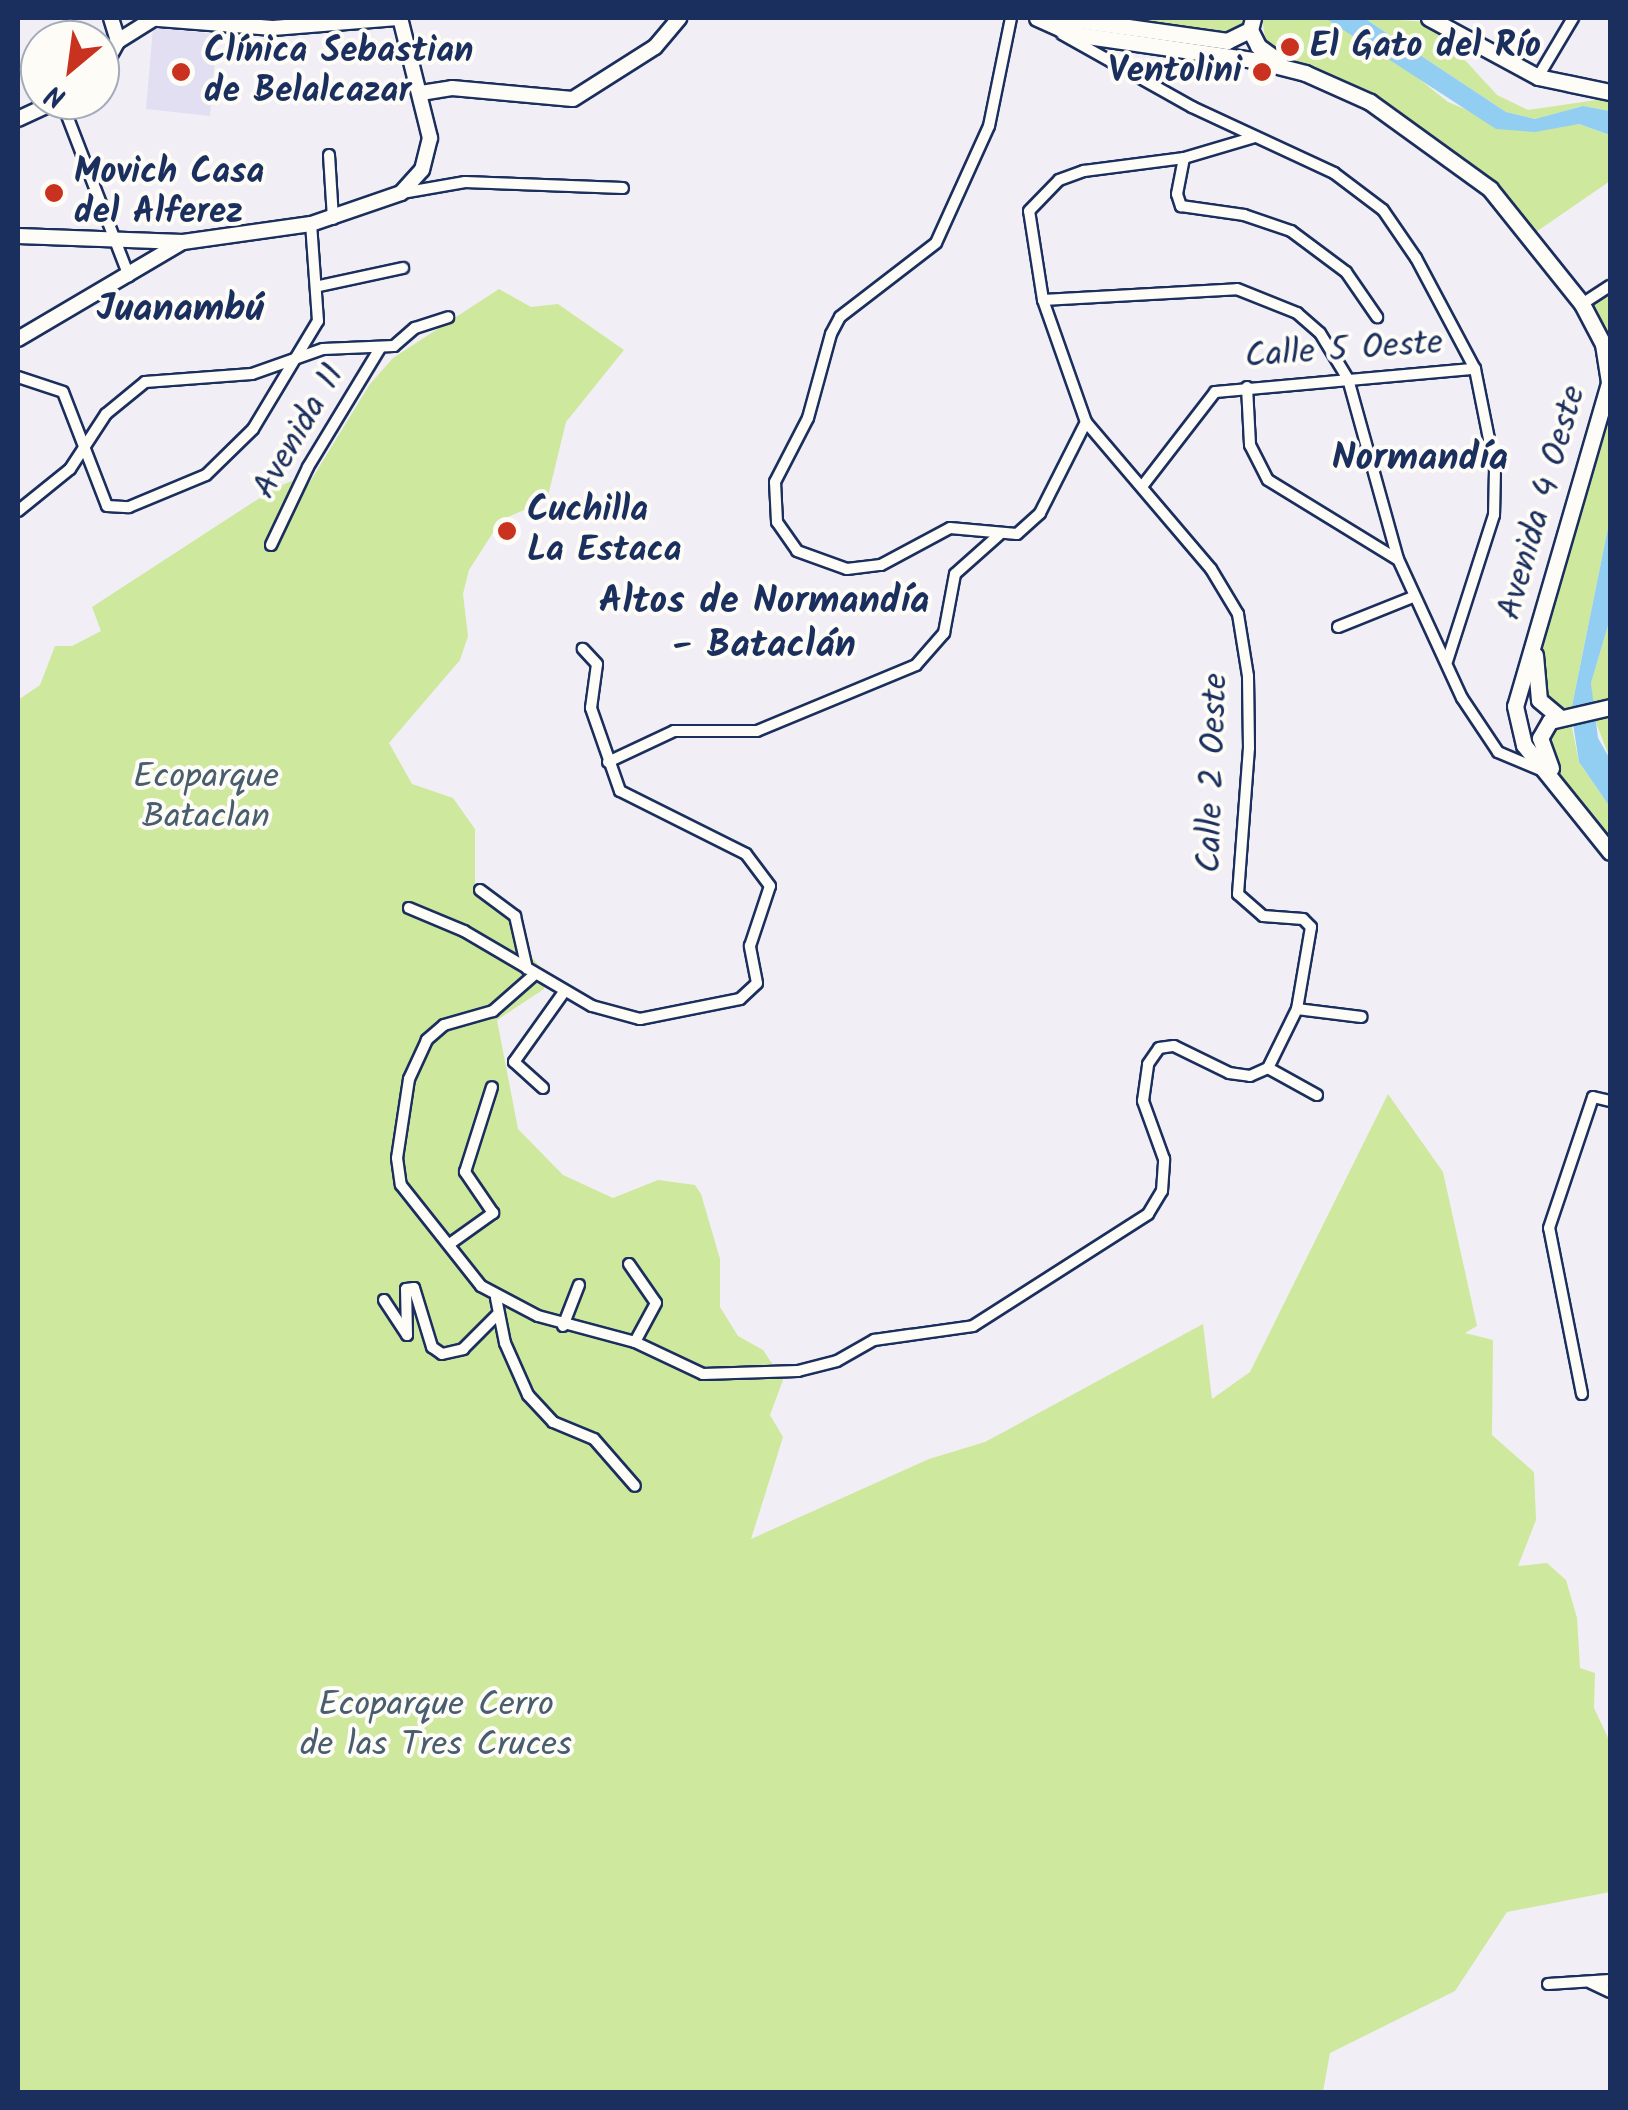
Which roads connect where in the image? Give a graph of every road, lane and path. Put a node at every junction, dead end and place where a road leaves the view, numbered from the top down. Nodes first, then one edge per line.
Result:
1 (399, 18) edge
2 (679, 18) edge
3 (1011, 18) edge
4 (1037, 18) edge
5 (1429, 18) edge
6 (1573, 18) edge
7 (149, 19) edge
8 (1252, 22) edge
9 (1069, 30) edge
10 (120, 40) edge
11 (1306, 73) junction
12 (1538, 78) junction
13 (1610, 92) edge
14 (422, 93) junction
15 (68, 120) edge
16 (1255, 138) junction
17 (329, 155) dead end
18 (1184, 158) junction
19 (622, 188) dead end
20 (402, 193) junction
21 (333, 219) junction
22 (311, 224) junction
23 (114, 234) junction
24 (18, 236) edge
25 (184, 242) junction
26 (403, 268) dead end
27 (129, 276) junction
28 (318, 286) junction
29 (1610, 286) edge
30 (1043, 300) junction
31 (1582, 304) junction
32 (448, 316) dead end
33 (1377, 317) dead end
34 (18, 339) edge
35 (380, 348) junction
36 (302, 355) junction
37 (1475, 368) junction
38 (18, 377) edge
39 (1348, 379) junction
40 (1246, 387) junction
41 (1086, 422) junction
42 (85, 445) junction
43 (1144, 484) junction
44 (18, 511) edge
45 (1000, 534) junction
46 (271, 545) dead end
47 (1398, 559) junction
48 (1413, 597) junction
49 (1338, 627) dead end
50 (1534, 646) junction
51 (583, 649) dead end
52 (1447, 661) junction
53 (1607, 711) edge
54 (1562, 717) junction
55 (608, 762) junction
56 (1545, 772) junction
57 (1562, 792) junction
58 (1610, 852) edge
59 (480, 890) dead end
60 (409, 908) dead end
61 (531, 973) junction
62 (564, 992) junction
63 (1297, 1009) junction
64 (1362, 1017) dead end
65 (1268, 1068) junction
66 (492, 1087) dead end
67 (542, 1088) dead end
68 (1318, 1095) dead end
69 (1610, 1100) edge
70 (451, 1243) junction
71 (629, 1264) dead end
72 (580, 1285) dead end
73 (496, 1298) junction
74 (384, 1300) dead end
75 (497, 1315) junction
76 (563, 1326) junction
77 (635, 1342) junction
78 (1582, 1394) dead end
79 (635, 1486) dead end
80 (1610, 1980) edge
81 (1590, 1983) junction
82 (1548, 1984) dead end
83 (1610, 1992) edge

1 - 7 street
1 - 14 street
2 - 14 street
3 - 45 street
4 - 9 main road, Avenida 4 Oeste
5 - 12 main road
6 - 12 street
7 - 10 street
8 - 9 main road, Avenida 4 Oeste
8 - 11 main road
9 - 11 main road, Avenida 4 Oeste
9 - 16 street
11 - 31 main road, Avenida 4 Oeste
12 - 13 main road
14 - 20 street
15 - 23 street
16 - 18 street, Calle 2 Oeste
16 - 37 street
17 - 21 street
18 - 30 street, Calle 2 Oeste
18 - 33 street
19 - 20 street
20 - 21 street
21 - 22 street
22 - 25 street
22 - 28 street, Avenida 11
23 - 24 street
23 - 25 street
23 - 27 street
25 - 27 street
26 - 28 street
27 - 34 street
28 - 36 street, Avenida 11
29 - 31 street
30 - 39 street
30 - 41 street, Calle 2 Oeste
31 - 50 main road, Avenida 4 Oeste
32 - 35 street
35 - 36 street
35 - 46 street, Avenida 11
36 - 42 street
36 - 42 street, Avenida 11
37 - 39 street, Calle 5 Oeste
37 - 52 street
38 - 42 street
39 - 40 street, Calle 5 Oeste
39 - 47 street
40 - 43 street, Calle 5 Oeste
40 - 47 street
41 - 43 street, Calle 2 Oeste
41 - 45 street
42 - 44 street
43 - 63 street, Calle 2 Oeste
45 - 55 street
47 - 48 street
48 - 49 street
48 - 52 street
50 - 54 main road
50 - 56 main road, Avenida 4 Oeste
51 - 55 street
52 - 56 street
53 - 54 main road
54 - 57 main road
55 - 62 street
56 - 57 main road, Avenida 4 Oeste
57 - 58 main road, Avenida 4 Oeste
59 - 61 street
60 - 61 street
61 - 62 street
61 - 70 street
62 - 67 street
63 - 64 street
63 - 65 street, Calle 2 Oeste
65 - 68 street
65 - 77 street
66 - 70 street
69 - 78 street
70 - 73 street
71 - 77 street
72 - 76 street
73 - 75 street
73 - 76 street
74 - 75 street
75 - 79 street
76 - 77 street
80 - 81 street
81 - 82 street
81 - 83 street

